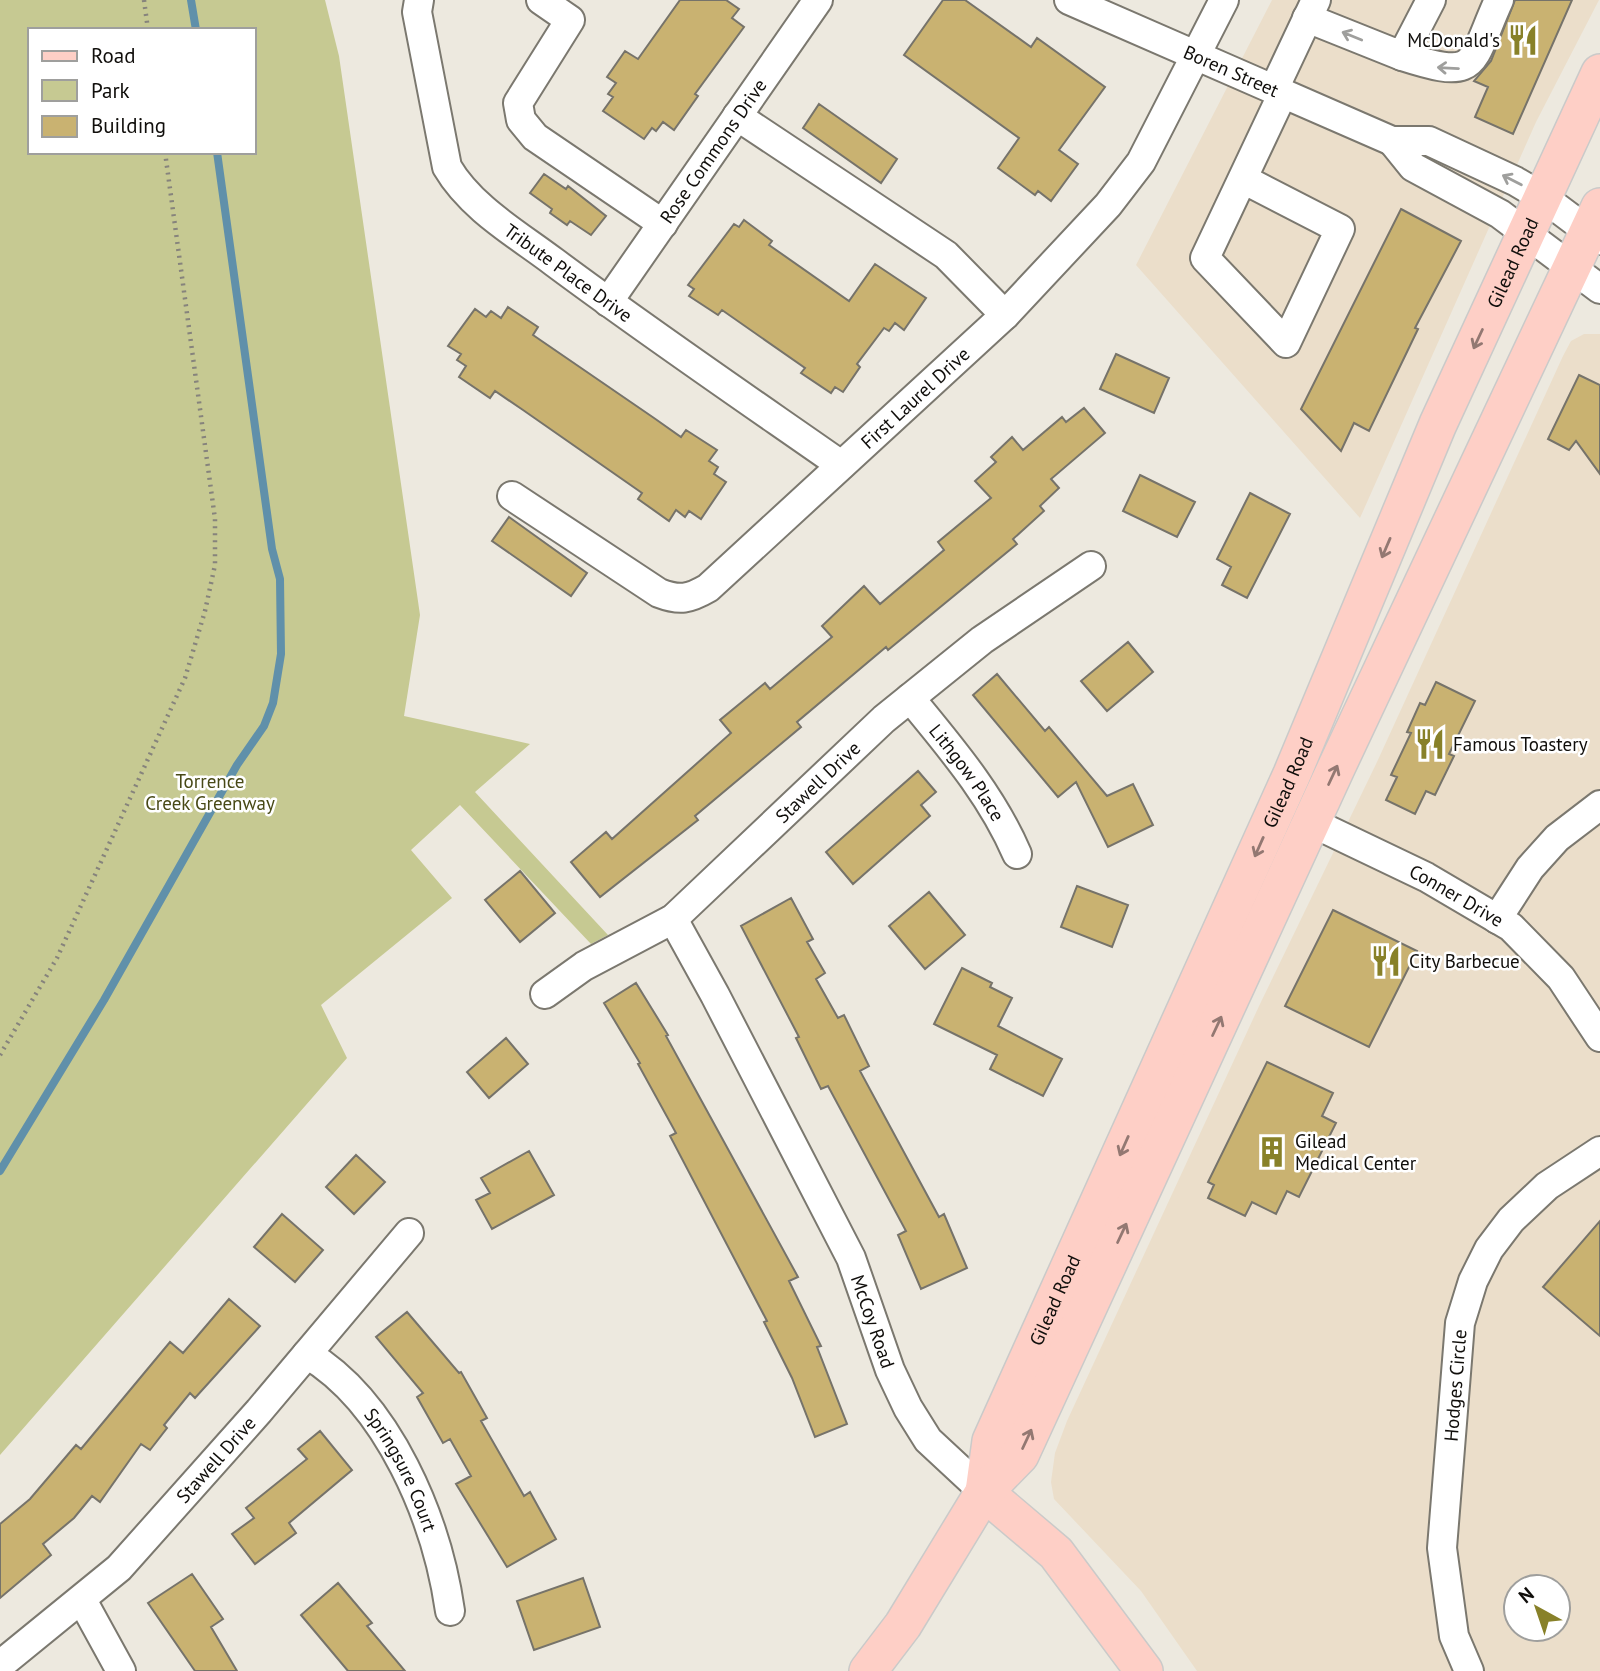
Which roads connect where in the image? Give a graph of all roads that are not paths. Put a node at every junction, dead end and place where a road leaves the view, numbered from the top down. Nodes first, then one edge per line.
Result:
1 (419, 0) edge
2 (541, 0) edge
3 (818, 0) edge
4 (1069, 0) edge
5 (1224, 0) edge
6 (1431, 0) edge
7 (1499, 0) edge
8 (1312, 9) edge
9 (1198, 56) junction
10 (1402, 56) junction
11 (1600, 73) edge
12 (1279, 91) junction
13 (737, 116) junction
14 (1392, 141) junction
15 (1243, 179) junction
16 (1544, 198) junction
17 (663, 224) junction
18 (1597, 226) edge
19 (1528, 233) junction
20 (1571, 265) junction
21 (1600, 289) edge
22 (608, 302) junction
23 (1005, 315) junction
24 (841, 465) junction
25 (512, 496) dead end
26 (1091, 566) dead end
27 (910, 698) junction
28 (1600, 805) edge
29 (1311, 822) junction
30 (1017, 854) dead end
31 (673, 919) junction
32 (1497, 919) junction
33 (545, 994) dead end
34 (1600, 1037) edge
35 (1600, 1151) edge
36 (409, 1233) dead end
37 (307, 1354) junction
38 (985, 1492) junction
39 (82, 1600) junction
40 (450, 1611) dead end
41 (0, 1665) edge
42 (121, 1671) edge
43 (868, 1671) edge
44 (1144, 1671) edge
45 (1469, 1671) edge

1 - 22 street, Tribute Place Drive
2 - 17 street
3 - 13 street, Rose Commons Drive
4 - 9 street, Boren Street
5 - 9 street, First Laurel Drive
6 - 10 street
7 -> 10 street
10 -> 8 street
8 - 12 street
9 - 12 street, Boren Street
9 - 23 street, First Laurel Drive
11 - 16 main road, Gilead Road
12 - 14 street, Boren Street
12 - 15 street
13 - 17 street, Rose Commons Drive
13 - 23 street
16 -> 14 street, Boren Street
14 - 19 street, Boren Street
15 - 15 street
16 - 18 street, Boren Street
16 - 19 main road, Gilead Road
17 - 22 street, Rose Commons Drive
18 - 20 main road, Gilead Road
19 - 20 street, Boren Street
19 -> 38 main road, Gilead Road
20 - 21 street, Boren Street
29 -> 20 main road, Gilead Road
22 - 24 street, Tribute Place Drive
23 - 24 street, First Laurel Drive
24 - 25 street, First Laurel Drive
26 - 27 street, Stawell Drive
27 - 30 street, Lithgow Place
27 - 31 street, Stawell Drive
28 - 32 street
29 - 32 street, Conner Drive
38 -> 29 main road, Gilead Road
31 - 33 street, Stawell Drive
31 - 38 street, McCoy Road
32 - 34 street, Conner Drive
35 - 45 street, Hodges Circle
36 - 37 street, Stawell Drive
37 - 39 street, Stawell Drive
37 - 40 street, Springsure Court
38 - 43 main road, Gilead Road
38 - 44 main road, McCoy Road
39 - 41 street, Stawell Drive
39 - 42 street

